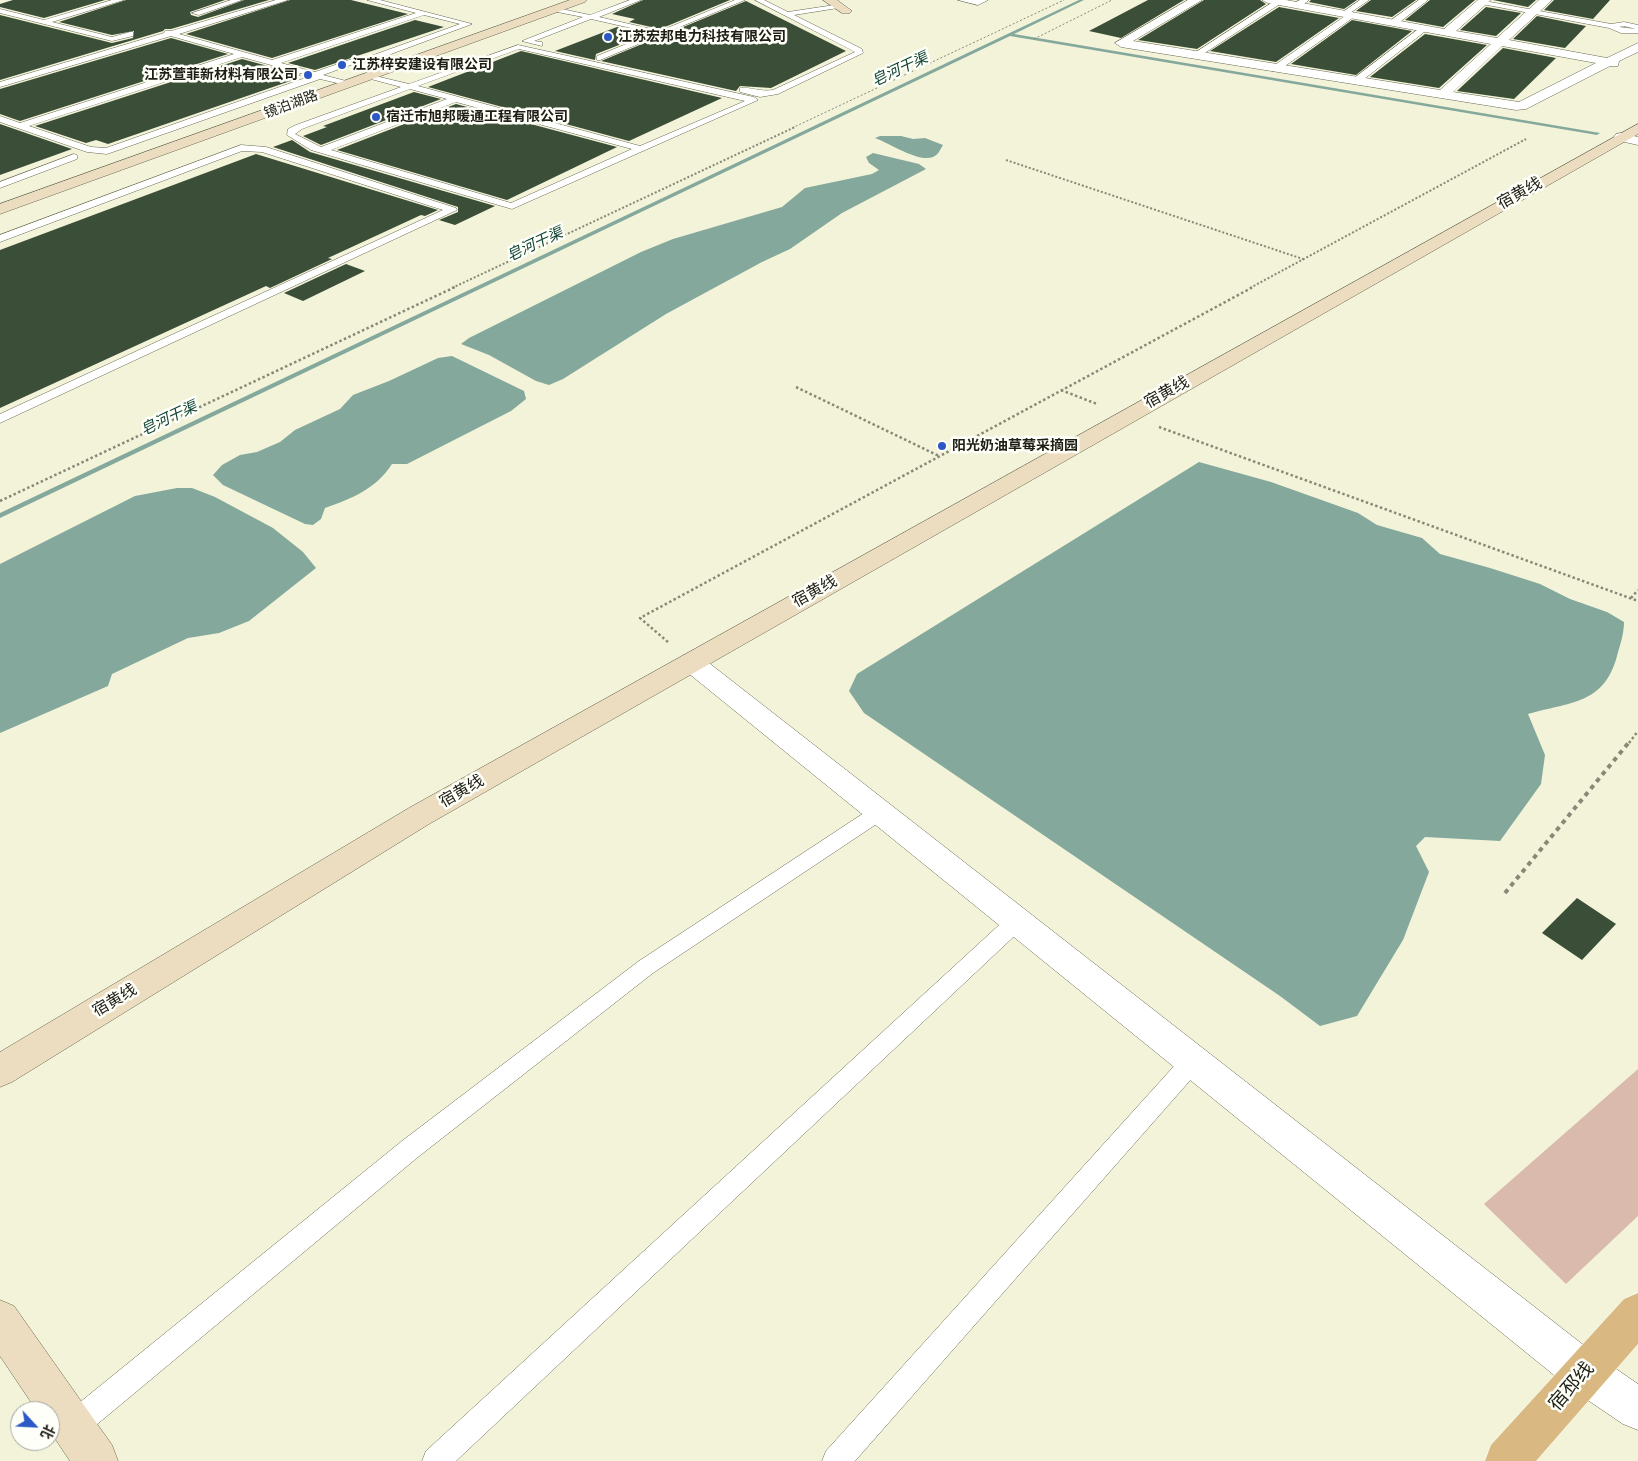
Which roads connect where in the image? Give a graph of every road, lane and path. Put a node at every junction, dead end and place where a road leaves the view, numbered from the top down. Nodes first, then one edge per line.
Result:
1 (120, 0) edge
2 (238, 0) edge
3 (284, 0) edge
4 (371, 0) edge
5 (581, 0) edge
6 (637, 0) edge
7 (741, 0) edge
8 (759, 0) edge
9 (962, 0) edge
10 (984, 0) edge
11 (1064, 0) edge
12 (1112, 0) edge
13 (1196, 0) edge
14 (1365, 0) edge
15 (1424, 0) edge
16 (1546, 0) edge
17 (1273, 1) edge
18 (1483, 1) edge
19 (1301, 3) edge
20 (840, 4) edge
21 (858, 8) dead end
22 (555, 10) junction
23 (0, 11) edge
24 (1534, 11) junction
25 (424, 13) junction
26 (11, 14) junction
27 (787, 14) junction
28 (1348, 15) junction
29 (0, 17) edge
30 (184, 17) dead end
31 (590, 17) junction
32 (44, 22) junction
33 (1393, 23) junction
34 (1611, 26) junction
35 (1638, 27) edge
36 (1424, 29) junction
37 (139, 31) dead end
38 (1638, 31) edge
39 (1446, 32) junction
40 (168, 33) junction
41 (661, 33) junction
42 (112, 39) junction
43 (1034, 39) dead end
44 (1500, 42) junction
45 (334, 43) junction
46 (94, 45) dead end
47 (1638, 47) edge
48 (352, 48) dead end
49 (361, 50) dead end
50 (242, 54) junction
51 (380, 55) junction
52 (1194, 56) junction
53 (600, 58) junction
54 (1608, 62) junction
55 (272, 63) junction
56 (1630, 66) dead end
57 (1275, 68) junction
58 (317, 76) junction
59 (370, 76) junction
60 (1356, 82) junction
61 (347, 84) junction
62 (0, 85) edge
63 (408, 86) junction
64 (1442, 95) junction
65 (455, 99) junction
66 (0, 119) edge
67 (20, 126) junction
68 (1632, 136) edge
69 (1526, 139) dead end
70 (641, 149) junction
71 (322, 150) junction
72 (74, 158) dead end
73 (1006, 160) dead end
74 (0, 185) edge
75 (0, 209) edge
76 (0, 239) edge
77 (1303, 260) junction
78 (796, 387) dead end
79 (1128, 415) junction
80 (0, 419) edge
81 (940, 456) junction
82 (0, 501) edge
83 (1638, 590) edge
84 (1631, 598) junction
85 (1638, 601) edge
86 (692, 662) junction
87 (1638, 731) edge
88 (880, 812) junction
89 (1505, 893) dead end
90 (1017, 921) junction
91 (1193, 1061) junction
92 (0, 1071) edge
93 (1638, 1312) edge
94 (0, 1320) edge
95 (1584, 1373) junction
96 (1638, 1409) edge
97 (72, 1426) junction
98 (96, 1461) edge
99 (436, 1461) edge
100 (836, 1461) edge
101 (1507, 1461) edge

1 - 32 lane
2 - 30 lane
3 - 40 lane
4 - 25 lane
5 - 22 main road, 镜泊湖路
6 - 31 lane
7 - 41 lane
8 - 27 lane
9 - 10 lane
11 - 82 path
12 - 43 path
13 - 52 street
14 - 28 lane
15 - 33 lane
16 - 24 street
17 - 19 street
17 - 52 lane
18 - 24 lane
18 - 39 street
19 - 28 street
20 - 21 main road
20 - 27 lane
22 - 31 lane
22 - 59 main road, 镜泊湖路
23 - 26 lane
24 - 34 lane
24 - 44 street
25 - 45 lane
25 - 51 lane
26 - 29 lane
26 - 32 lane
27 - 53 lane
28 - 33 street
28 - 57 lane
31 - 41 lane
31 - 53 lane
32 - 42 lane
33 - 36 street
34 - 35 lane
34 - 38 lane
36 - 39 street
36 - 60 lane
37 - 42 lane
39 - 44 street
40 - 50 lane
40 - 62 lane
41 - 53 lane
42 - 46 lane
44 - 54 street
44 - 64 street
45 - 48 lane
45 - 55 lane
47 - 54 street
49 - 51 lane
50 - 55 lane
50 - 67 lane
51 - 58 lane
52 - 57 street
54 - 56 street
54 - 64 street
55 - 58 lane
57 - 60 street
58 - 61 lane
58 - 67 lane
59 - 61 main road, 镜泊湖路
59 - 63 lane
60 - 64 street
61 - 75 main road, 镜泊湖路
63 - 65 lane
63 - 70 lane
63 - 71 lane
65 - 70 lane
65 - 71 lane
66 - 67 lane
68 - 79 main road, 宿黄线
69 - 77 path
70 - 71 lane
72 - 74 lane
73 - 77 path
76 - 80 lane
77 - 81 path
78 - 81 path
79 - 84 path
79 - 86 main road, 宿黄线
81 - 86 path
83 - 84 path
84 - 85 path
86 - 88 street
86 - 92 main road, 宿黄线
87 - 89 path
88 - 90 street
88 - 97 lane
90 - 91 street
90 - 99 lane
91 - 95 street
91 - 100 lane
93 - 95 main road, 宿邳线
94 - 97 main road
95 - 96 street
95 - 101 main road, 宿邳线
97 - 98 main road

